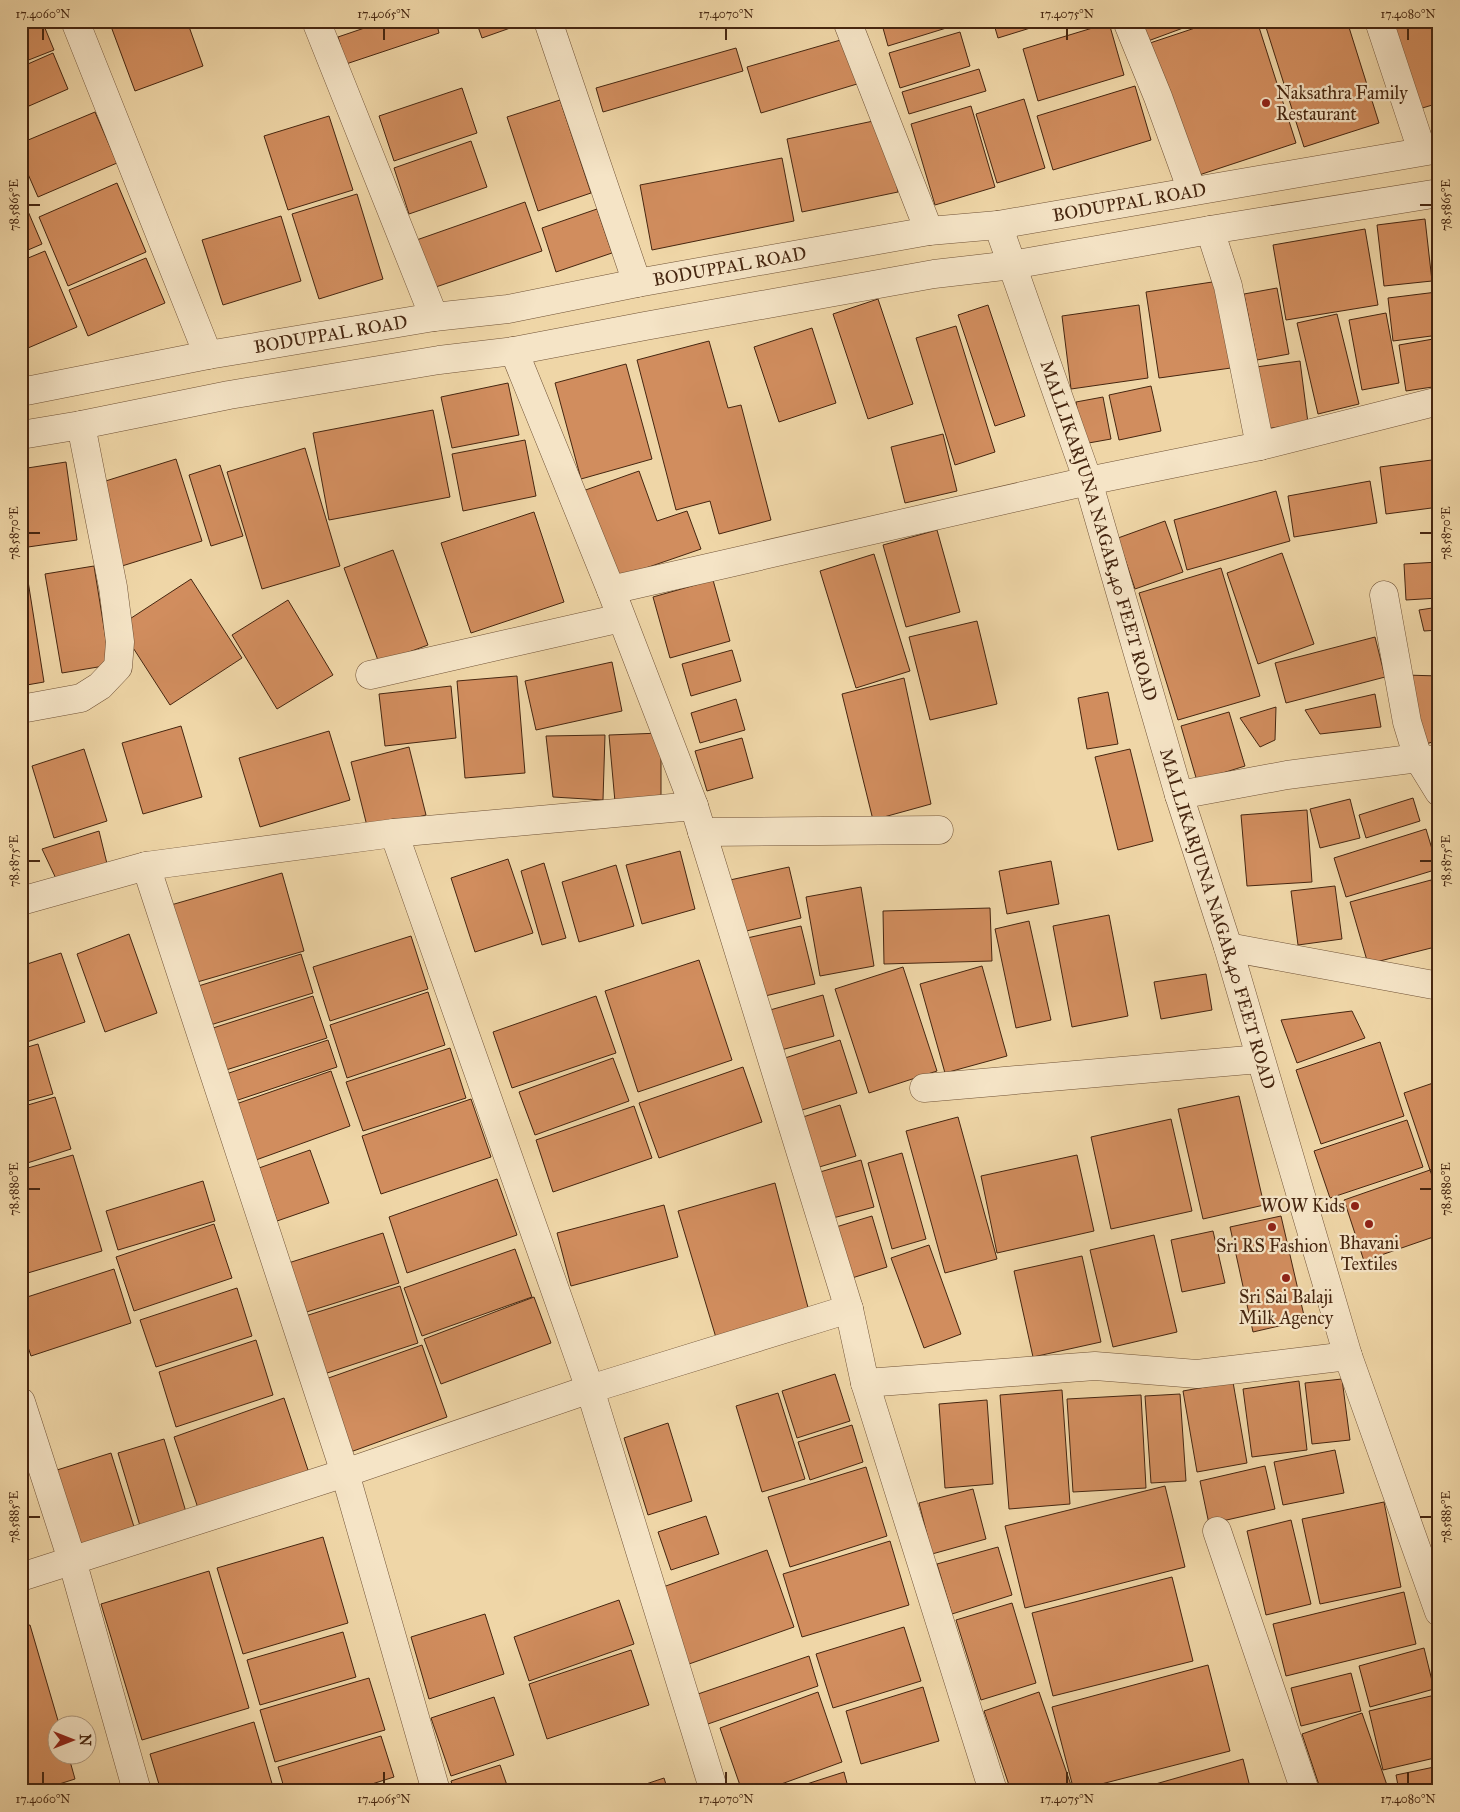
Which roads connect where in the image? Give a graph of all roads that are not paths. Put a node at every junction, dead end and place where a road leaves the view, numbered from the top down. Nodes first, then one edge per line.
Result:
1 (75, 21) edge
2 (316, 21) edge
3 (548, 21) edge
4 (847, 21) edge
5 (1127, 21) edge
6 (1379, 21) edge
7 (1430, 150) edge
8 (1192, 191) junction
9 (1436, 199) edge
10 (998, 225) junction
11 (1210, 230) junction
12 (929, 231) junction
13 (1012, 265) junction
14 (637, 283) junction
15 (434, 316) junction
16 (514, 351) junction
17 (208, 355) junction
18 (21, 392) edge
19 (1439, 401) edge
20 (81, 425) junction
21 (21, 435) edge
22 (1260, 446) junction
23 (1088, 481) junction
24 (611, 590) junction
25 (1384, 595) dead end
26 (621, 618) junction
27 (370, 675) dead end
28 (21, 709) edge
29 (1428, 759) edge
30 (1439, 792) edge
31 (1179, 794) junction
32 (694, 806) junction
33 (939, 830) dead end
34 (702, 832) junction
35 (394, 833) junction
36 (146, 866) junction
37 (21, 901) edge
38 (1228, 947) junction
39 (1439, 986) edge
40 (1260, 1059) junction
41 (924, 1088) dead end
42 (849, 1309) junction
43 (1348, 1356) junction
44 (865, 1383) junction
45 (590, 1389) junction
46 (21, 1402) edge
47 (345, 1473) junction
48 (1217, 1531) dead end
49 (72, 1560) junction
50 (21, 1577) edge
51 (1439, 1612) edge
52 (137, 1791) edge
53 (436, 1791) edge
54 (714, 1791) edge
55 (993, 1791) edge
56 (1305, 1791) edge

1 - 17 street
2 - 15 street
3 - 14 street
4 - 12 street
5 - 8 street
6 - 7 street
7 - 8 street, BODUPPAL ROAD
8 - 10 street, BODUPPAL ROAD
9 - 11 street
10 - 12 street, BODUPPAL ROAD
10 - 13 street, MALLIKARJUNA NAGAR,40 FEET ROAD
11 - 13 street
11 - 22 street
12 - 14 street, BODUPPAL ROAD
13 - 16 street
13 - 23 street, MALLIKARJUNA NAGAR,40 FEET ROAD
14 - 15 street, BODUPPAL ROAD
15 - 17 street, BODUPPAL ROAD
16 - 20 street
16 - 24 street
17 - 18 street, BODUPPAL ROAD
19 - 22 street
20 - 21 street
20 - 28 street
22 - 23 street
23 - 24 street
23 - 31 street, MALLIKARJUNA NAGAR,40 FEET ROAD
24 - 26 street
25 - 29 street
26 - 27 street
26 - 32 street
29 - 30 street
29 - 31 street
31 - 38 street, MALLIKARJUNA NAGAR,40 FEET ROAD
32 - 34 street
32 - 35 street
33 - 34 street
34 - 42 street
35 - 36 street
35 - 45 street
36 - 37 street
36 - 47 street
38 - 39 street
38 - 40 street, MALLIKARJUNA NAGAR,40 FEET ROAD
40 - 41 street
40 - 43 street, MALLIKARJUNA NAGAR,40 FEET ROAD
42 - 44 street
42 - 45 street
43 - 44 street
43 - 51 street, MALLIKARJUNA NAGAR,40 FEET ROAD
44 - 55 street
45 - 47 street
45 - 54 street
46 - 49 street
47 - 49 street
47 - 53 street
48 - 56 street
49 - 50 street
49 - 52 street

